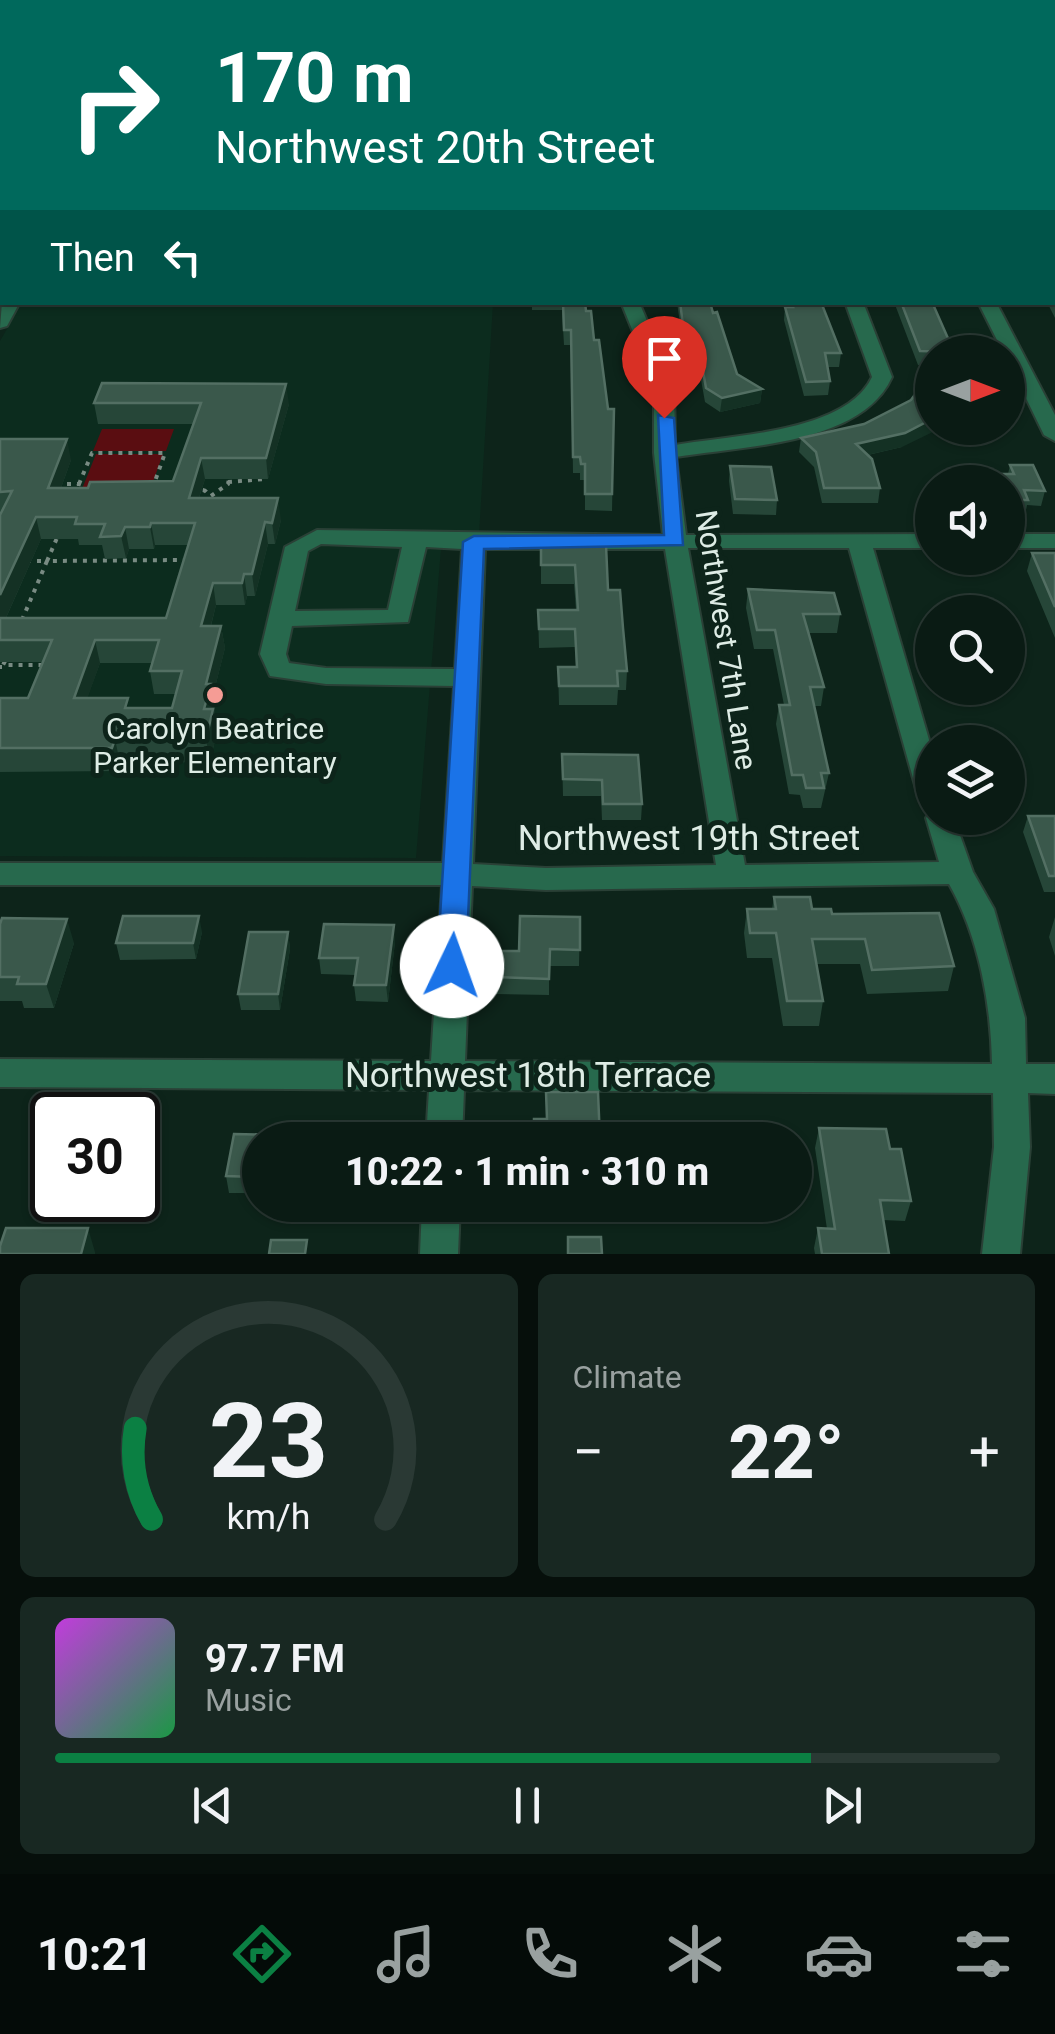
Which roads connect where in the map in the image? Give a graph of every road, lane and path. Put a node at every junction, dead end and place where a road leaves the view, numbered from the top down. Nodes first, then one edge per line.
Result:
1 (631, 305) edge
2 (855, 305) edge
3 (988, 305) edge
4 (1049, 412) edge
5 (1055, 435) edge
6 (665, 453) junction
7 (234, 461) edge
8 (265, 479) dead end
9 (228, 482) junction
10 (46, 484) edge
11 (80, 484) junction
12 (75, 496) edge
13 (150, 496) edge
14 (181, 496) edge
15 (194, 496) junction
16 (211, 496) junction
17 (204, 500) junction
18 (200, 516) edge
19 (61, 528) edge
20 (416, 538) junction
21 (676, 541) junction
22 (859, 541) junction
23 (915, 541) edge
24 (1025, 541) edge
25 (1055, 541) edge
26 (474, 542) junction
27 (191, 545) edge
28 (16, 561) edge
29 (47, 561) junction
30 (280, 619) junction
31 (18, 630) edge
32 (10, 648) edge
33 (2, 665) edge
34 (56, 665) edge
35 (0, 673) edge
36 (467, 678) junction
37 (915, 737) edge
38 (945, 835) edge
39 (0, 874) edge
40 (456, 874) junction
41 (732, 874) junction
42 (958, 874) junction
43 (0, 1074) edge
44 (446, 1074) junction
45 (1012, 1078) junction
46 (1055, 1080) edge
47 (445, 1122) edge
48 (440, 1222) edge
49 (438, 1254) edge
50 (1001, 1254) edge

1 - 6 street, Northwest 7th Lane
2 - 6 street
3 - 4 street
4 - 5 street
6 - 21 street, Northwest 7th Lane
7 - 9 path
8 - 9 path
9 - 16 path
10 - 11 path
11 - 12 path
11 - 13 path
14 - 15 path
15 - 16 path
15 - 17 path
16 - 17 path
17 - 18 path
19 - 29 path
20 - 26 street
20 - 30 street
20 - 30 street
21 - 22 street
21 - 26 street
21 - 41 street, Northwest 7th Lane
22 - 23 street
22 - 37 street
24 - 25 street
26 - 36 street
27 - 29 path
28 - 29 path
29 - 31 path
30 - 36 street
32 - 33 path
33 - 34 path
33 - 35 path
36 - 40 street
38 - 42 street
39 - 40 street, Northwest 19th Street
40 - 41 street, Northwest 19th Street
40 - 44 street
41 - 42 street, Northwest 19th Street
42 - 45 street
43 - 44 street, Northwest 18th Terrace
44 - 45 street, Northwest 18th Terrace
44 - 47 street
45 - 46 street, Northwest 18th Terrace
45 - 50 street
48 - 49 street

